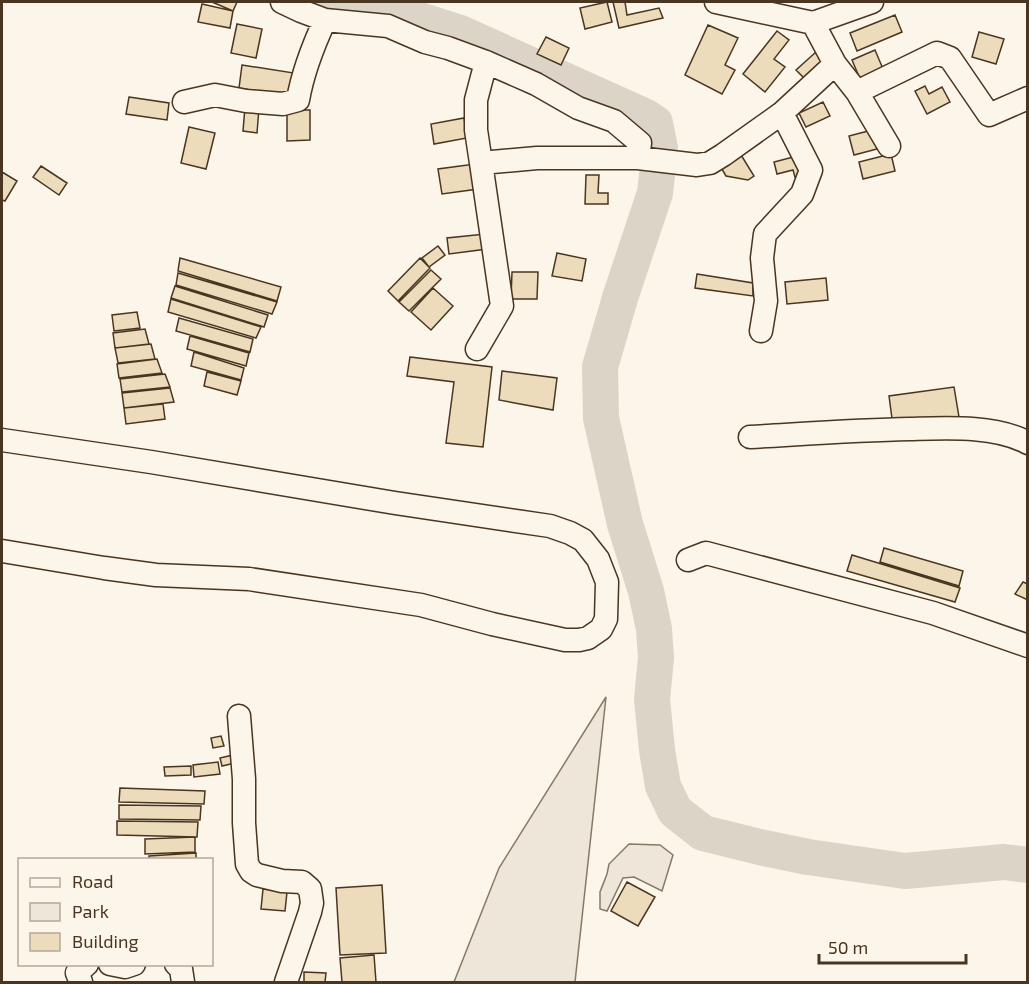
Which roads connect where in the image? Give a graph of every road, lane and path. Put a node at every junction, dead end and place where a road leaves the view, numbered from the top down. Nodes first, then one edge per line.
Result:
1 (282, 2) edge
2 (716, 2) edge
3 (873, 2) edge
4 (325, 20) junction
5 (813, 23) junction
6 (486, 62) junction
7 (836, 64) junction
8 (857, 92) junction
9 (1028, 98) edge
10 (184, 102) dead end
11 (782, 113) junction
12 (890, 146) dead end
13 (638, 158) junction
14 (481, 163) junction
15 (761, 331) dead end
16 (477, 349) dead end
17 (750, 437) dead end
18 (2, 440) edge
19 (1028, 443) edge
20 (2, 551) edge
21 (688, 560) dead end
22 (1028, 646) edge
23 (239, 716) dead end
24 (85, 966) edge
25 (178, 966) edge
26 (81, 982) edge
27 (183, 982) edge
28 (285, 982) edge

1 - 4 street
2 - 5 street
3 - 5 street
4 - 6 street
4 - 10 street
5 - 7 street
6 - 13 street
6 - 14 street
7 - 8 street
7 - 11 street
8 - 9 street
8 - 12 street
11 - 13 street
11 - 15 street
13 - 14 street
14 - 16 street
17 - 19 street
18 - 20 street
21 - 22 street
23 - 28 street
24 - 26 street
25 - 27 street

